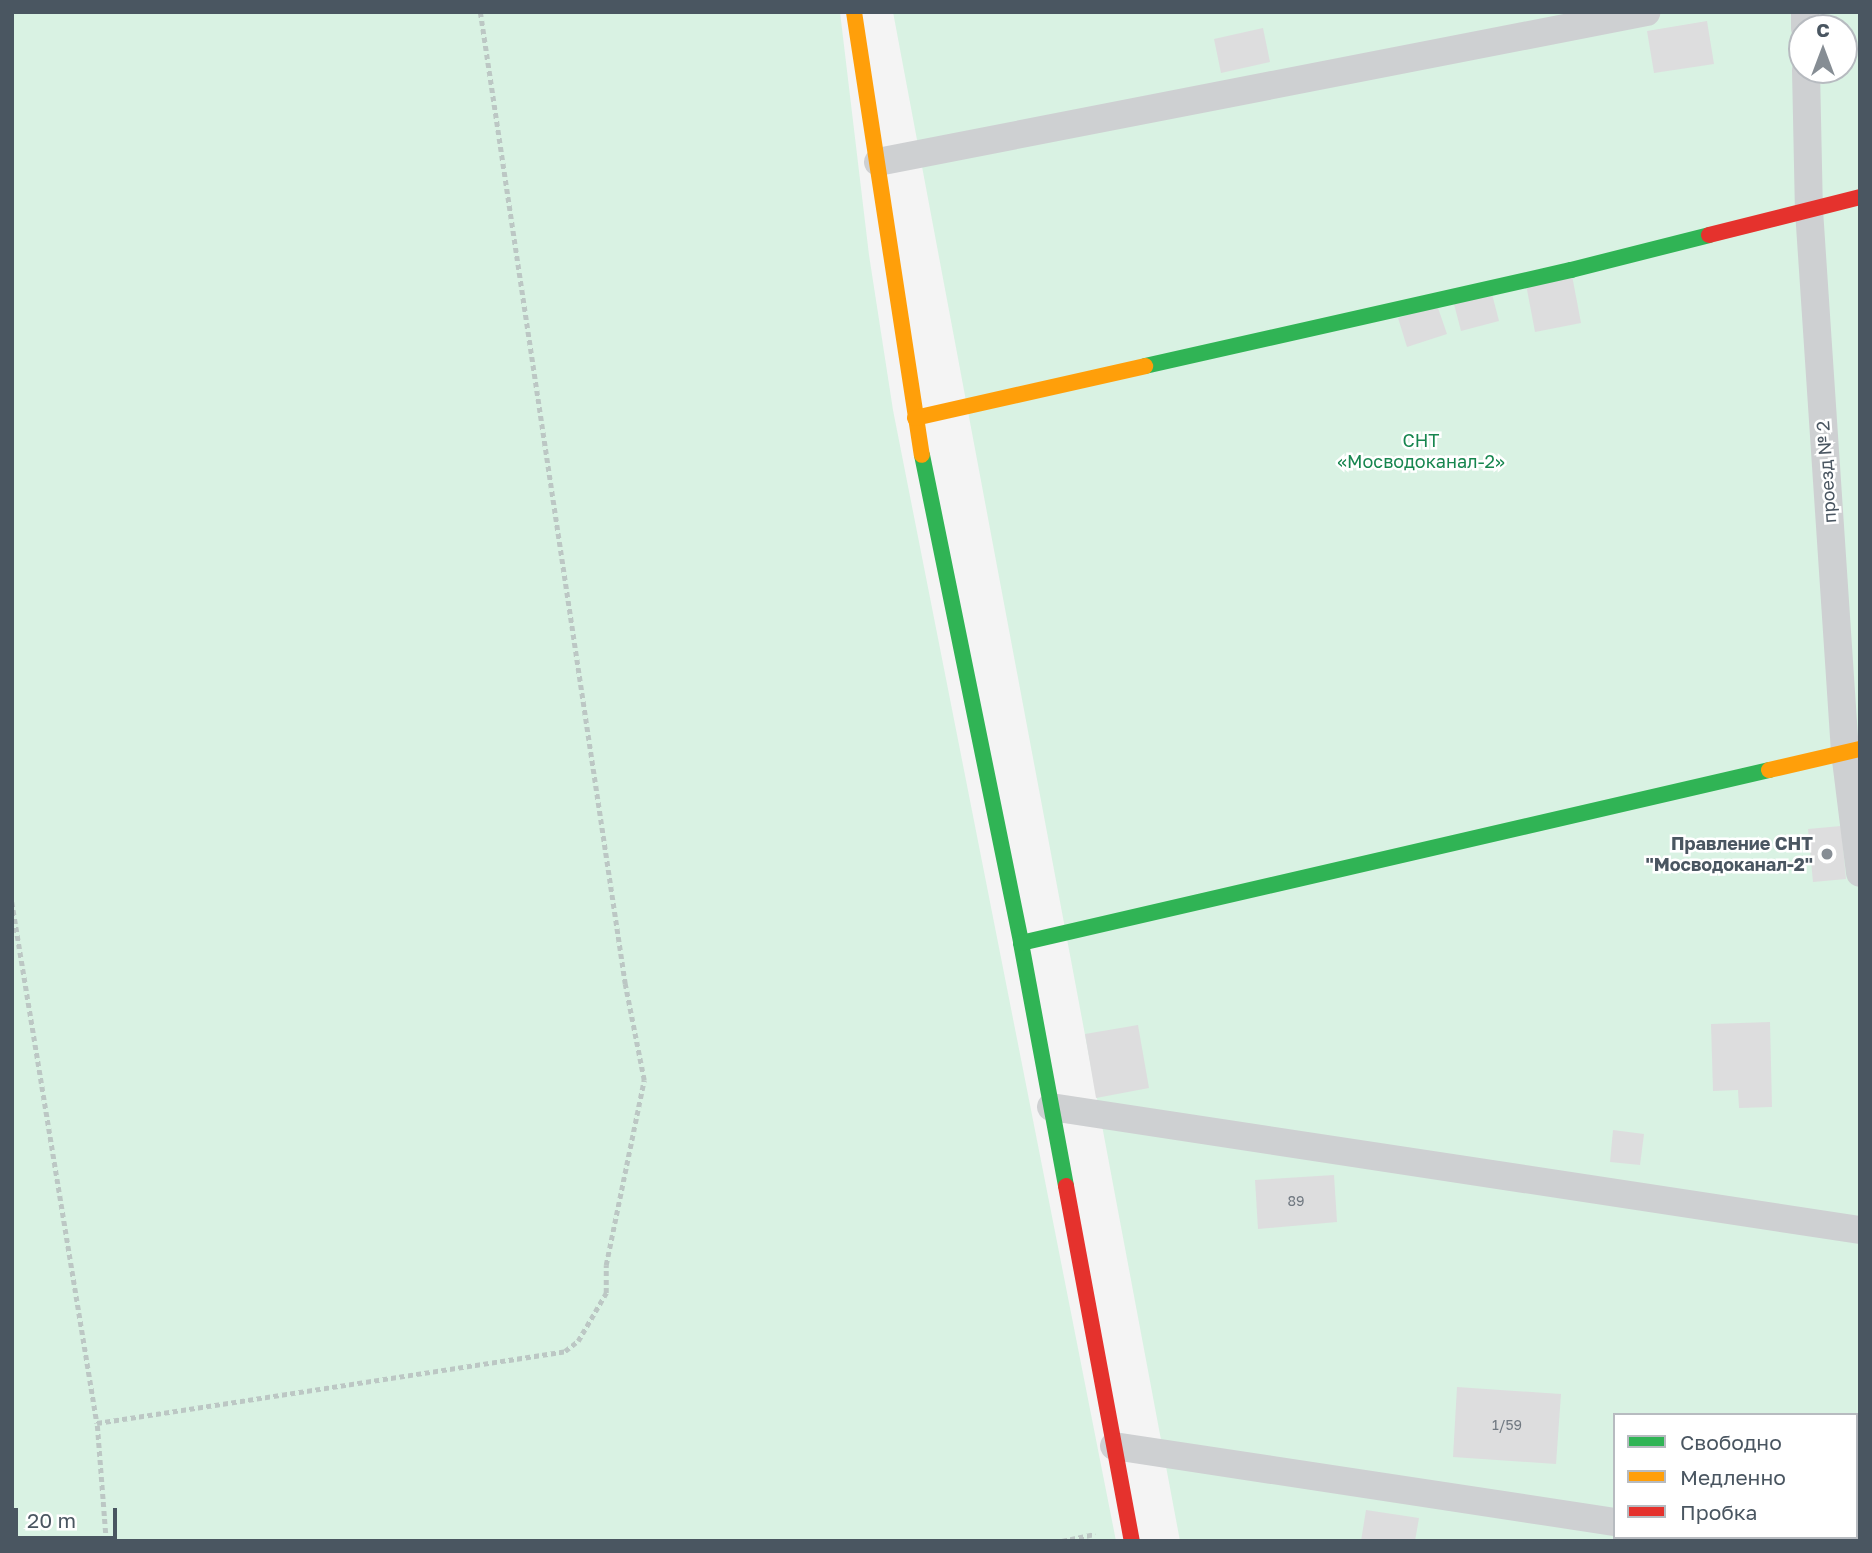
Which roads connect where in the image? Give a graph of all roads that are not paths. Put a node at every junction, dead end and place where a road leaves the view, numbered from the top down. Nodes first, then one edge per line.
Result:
1 (855, 12) edge
2 (1647, 12) edge
3 (1806, 84) edge
4 (878, 162) junction
5 (1860, 197) edge
6 (1809, 210) junction
7 (915, 418) junction
8 (1852, 750) edge
9 (1860, 873) edge
10 (1021, 943) junction
11 (1051, 1107) junction
12 (1860, 1230) edge
13 (1114, 1446) junction
14 (1613, 1522) edge
15 (1132, 1541) edge

1 - 4 street
2 - 4 street
3 - 6 street, проезд № 2
4 - 7 street
5 - 6 street
6 - 7 street
6 - 8 street, проезд № 2
7 - 10 street
8 - 9 street, проезд № 2
8 - 10 street
10 - 11 street
11 - 12 street
11 - 13 street
13 - 14 street
13 - 15 street

